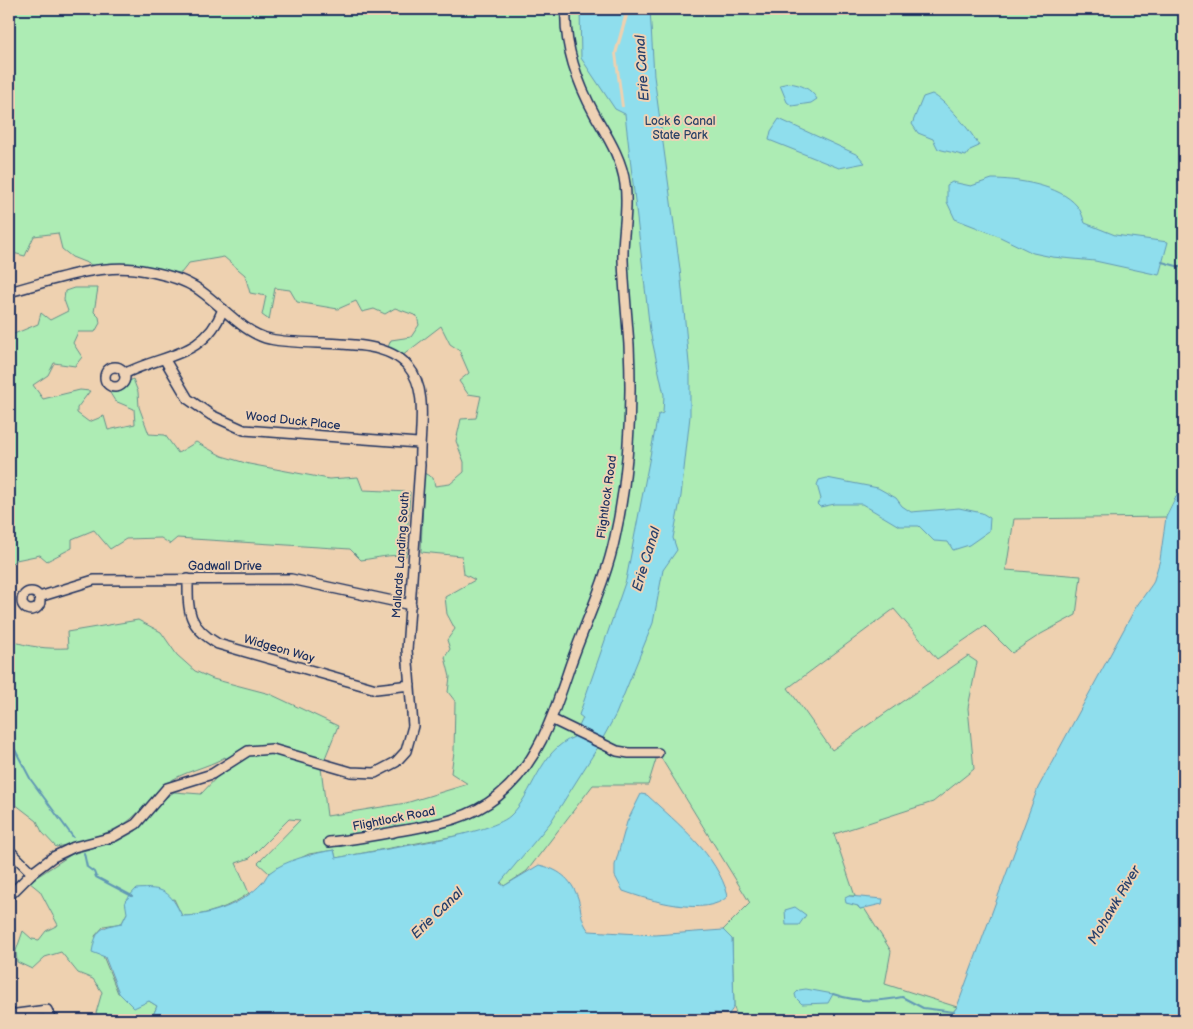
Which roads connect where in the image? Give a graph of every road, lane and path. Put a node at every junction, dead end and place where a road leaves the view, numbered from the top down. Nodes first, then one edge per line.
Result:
1 (566, 9) edge
2 (9, 292) edge
3 (222, 309) junction
4 (165, 360) junction
5 (124, 374) dead end
6 (418, 443) junction
7 (188, 579) junction
8 (39, 597) dead end
9 (411, 605) junction
10 (410, 685) junction
11 (551, 719) junction
12 (658, 753) dead end
13 (329, 842) dead end
14 (9, 850) edge
15 (32, 873) junction
16 (9, 896) edge
17 (9, 1015) edge
18 (51, 1020) edge

1 - 11 street, Flightlock Road
2 - 3 street, Mallards Landing South
3 - 4 street
3 - 6 street, Mallards Landing South
4 - 5 street
4 - 6 street, Wood Duck Place
6 - 9 street, Mallards Landing South
7 - 8 street, Gadwall Drive
7 - 9 street, Gadwall Drive
7 - 10 street, Widgeon Way
9 - 10 street, Mallards Landing South
10 - 15 street, Mallards Landing South
11 - 12 street
11 - 13 street, Flightlock Road
14 - 15 street
15 - 16 street, Mallards Landing South
17 - 18 street

